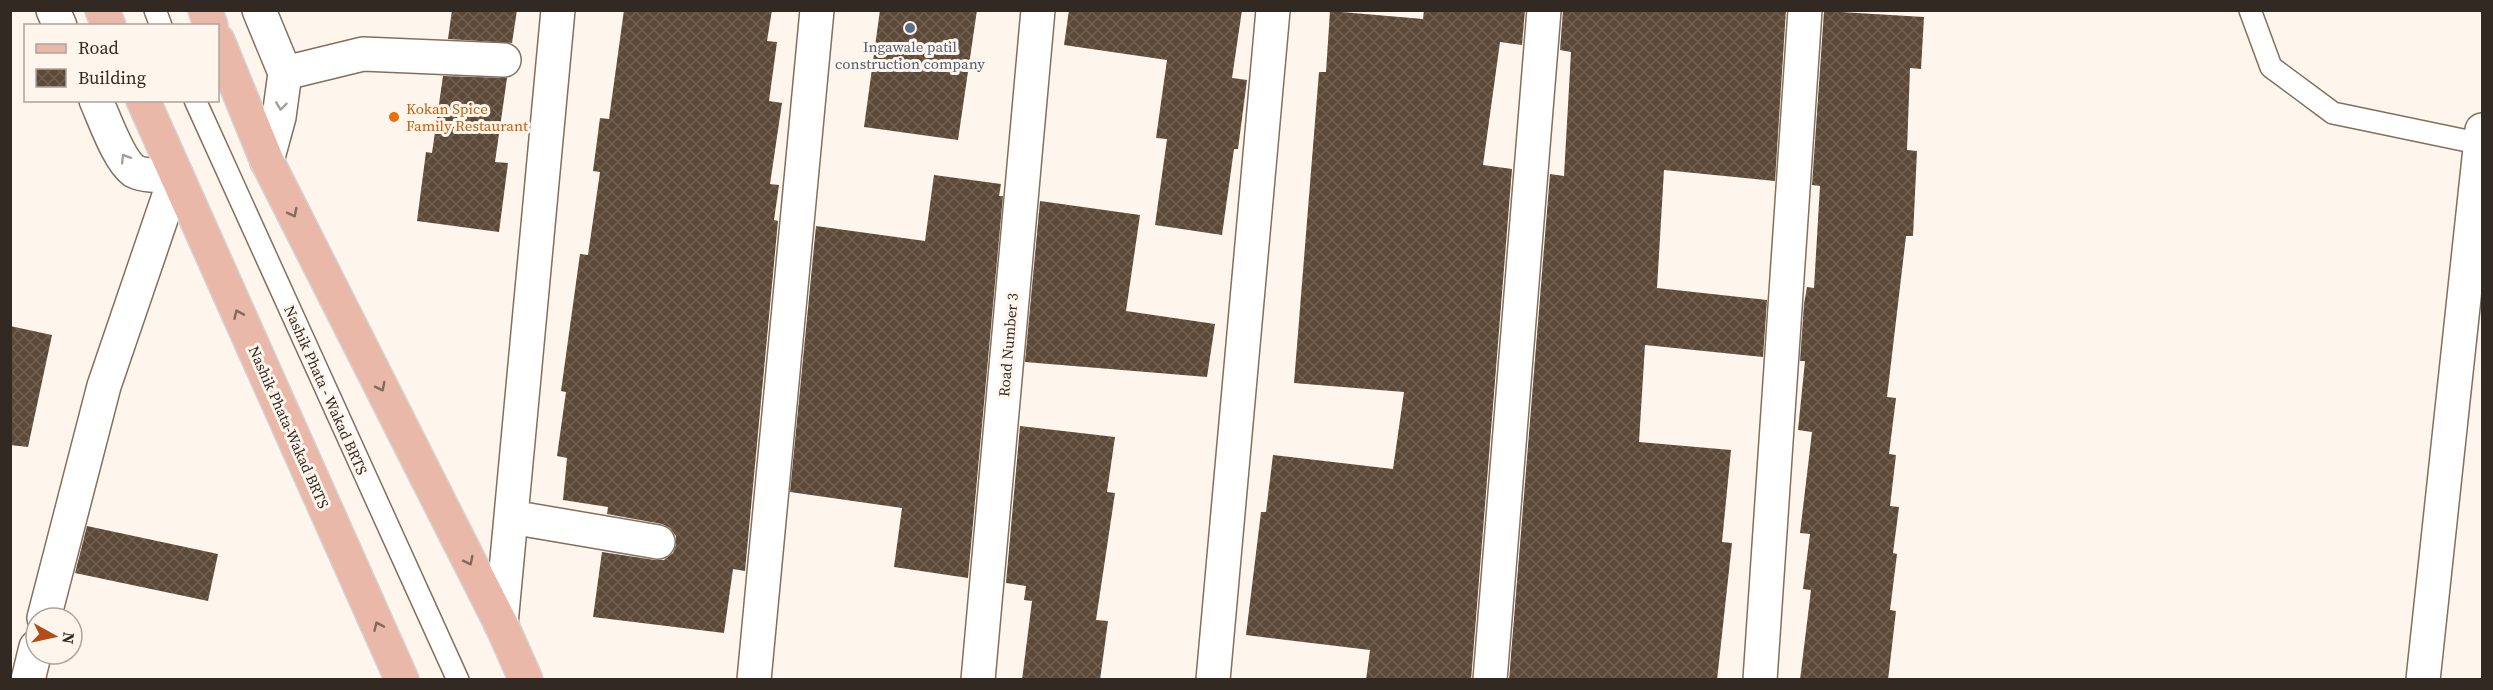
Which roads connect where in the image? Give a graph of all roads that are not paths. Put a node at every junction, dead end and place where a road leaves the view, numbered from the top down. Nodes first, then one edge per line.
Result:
1 (53, 10) edge
2 (102, 10) edge
3 (259, 10) edge
4 (558, 10) edge
5 (817, 10) edge
6 (1038, 10) edge
7 (1273, 10) edge
8 (1544, 10) edge
9 (1805, 10) edge
10 (2250, 10) edge
11 (59, 24) edge
12 (108, 24) edge
13 (219, 43) edge
14 (504, 60) dead end
15 (285, 73) junction
16 (97, 102) edge
17 (144, 102) edge
18 (196, 102) edge
19 (2482, 137) edge
20 (267, 161) junction
21 (176, 175) junction
22 (511, 517) junction
23 (658, 542) dead end
24 (47, 606) edge
25 (501, 624) junction
26 (402, 680) edge
27 (458, 680) edge
28 (526, 680) edge
29 (754, 680) edge
30 (978, 680) edge
31 (1213, 680) edge
32 (1490, 680) edge
33 (1760, 680) edge
34 (2423, 680) edge

1 - 11 street
2 - 12 main road
3 - 15 street
4 - 22 street
5 - 29 street
6 - 30 street, Road Number 3
7 - 31 street
8 - 32 street
9 - 33 street
10 - 19 lane
13 - 20 main road
14 - 15 street
15 -> 20 street
21 -> 16 street
17 - 21 main road, Nashik Phata-Wakad BRTS
18 - 27 lane, Nashik Phata - Wakad BRTS
19 - 34 street
20 -> 25 main road
21 - 24 street
26 -> 21 main road, Nashik Phata-Wakad BRTS
22 - 23 street
22 - 25 street
25 - 28 main road

